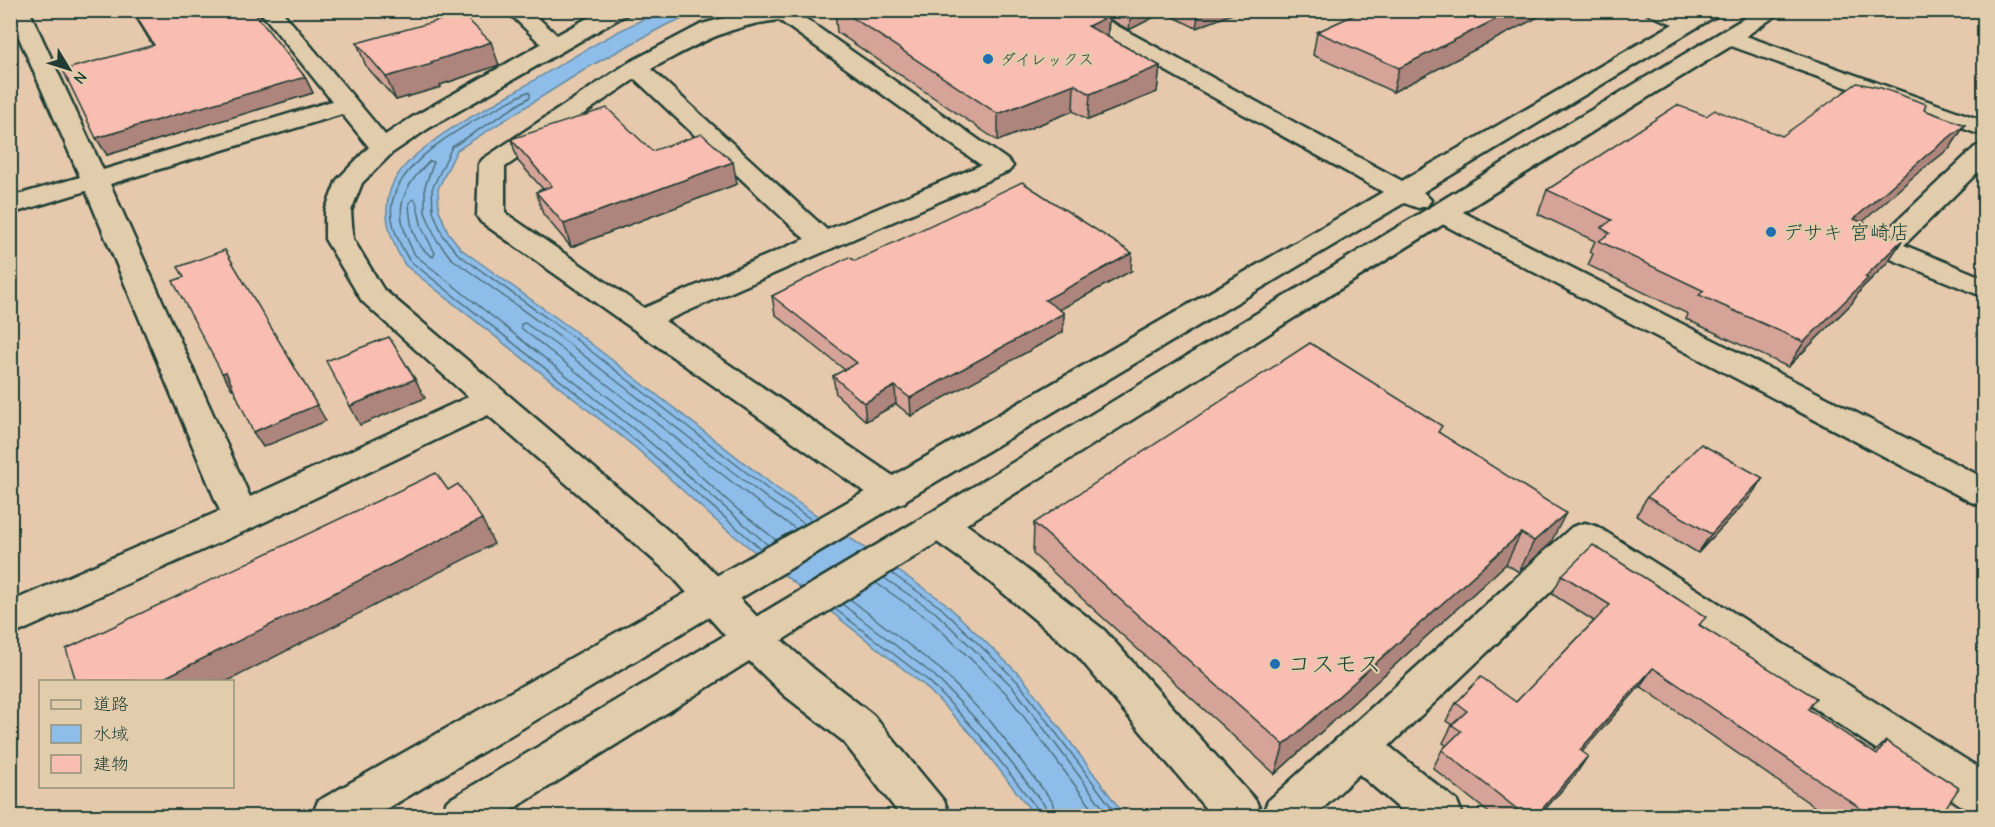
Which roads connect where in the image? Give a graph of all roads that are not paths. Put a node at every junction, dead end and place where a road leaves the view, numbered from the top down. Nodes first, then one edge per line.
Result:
1 (18, 10) edge
2 (269, 10) edge
3 (516, 10) edge
4 (620, 10) edge
5 (1071, 10) edge
6 (1655, 10) edge
7 (1774, 10) edge
8 (795, 12) edge
9 (1701, 17) edge
10 (1730, 38) junction
11 (555, 45) junction
12 (636, 68) junction
13 (345, 105) junction
14 (1984, 129) edge
15 (383, 148) junction
16 (1984, 152) edge
17 (95, 181) junction
18 (1403, 192) junction
19 (10, 206) edge
20 (1441, 212) junction
21 (824, 242) junction
22 (1984, 288) edge
23 (642, 320) junction
24 (490, 400) junction
25 (1984, 494) edge
26 (879, 500) junction
27 (241, 517) junction
28 (926, 534) junction
29 (727, 587) junction
30 (10, 620) edge
31 (768, 631) junction
32 (1359, 747) junction
33 (1980, 783) edge
34 (334, 816) edge
35 (463, 816) edge
36 (928, 816) edge
37 (1239, 816) edge
38 (1284, 816) edge
39 (1441, 816) edge

1 - 17 street
2 - 13 street
3 - 11 street
4 - 11 street
5 - 18 street
6 - 9 street
7 - 10 street
8 - 12 street
8 - 21 street
9 - 18 street
10 - 14 street
10 - 20 street
11 - 15 street
12 - 21 street
12 - 23 street
13 - 15 street
13 - 17 street
15 - 24 street
16 - 22 street
17 - 19 street
17 - 27 street
18 - 20 street
18 - 26 street
20 - 25 street
20 - 28 street
21 - 23 street
23 - 26 street
24 - 27 street
24 - 29 street
26 - 29 street
27 - 30 street
28 - 31 street
28 - 37 street
29 - 31 street
29 - 34 street
31 - 35 street
31 - 36 street
32 - 33 street
32 - 38 street
32 - 39 street

